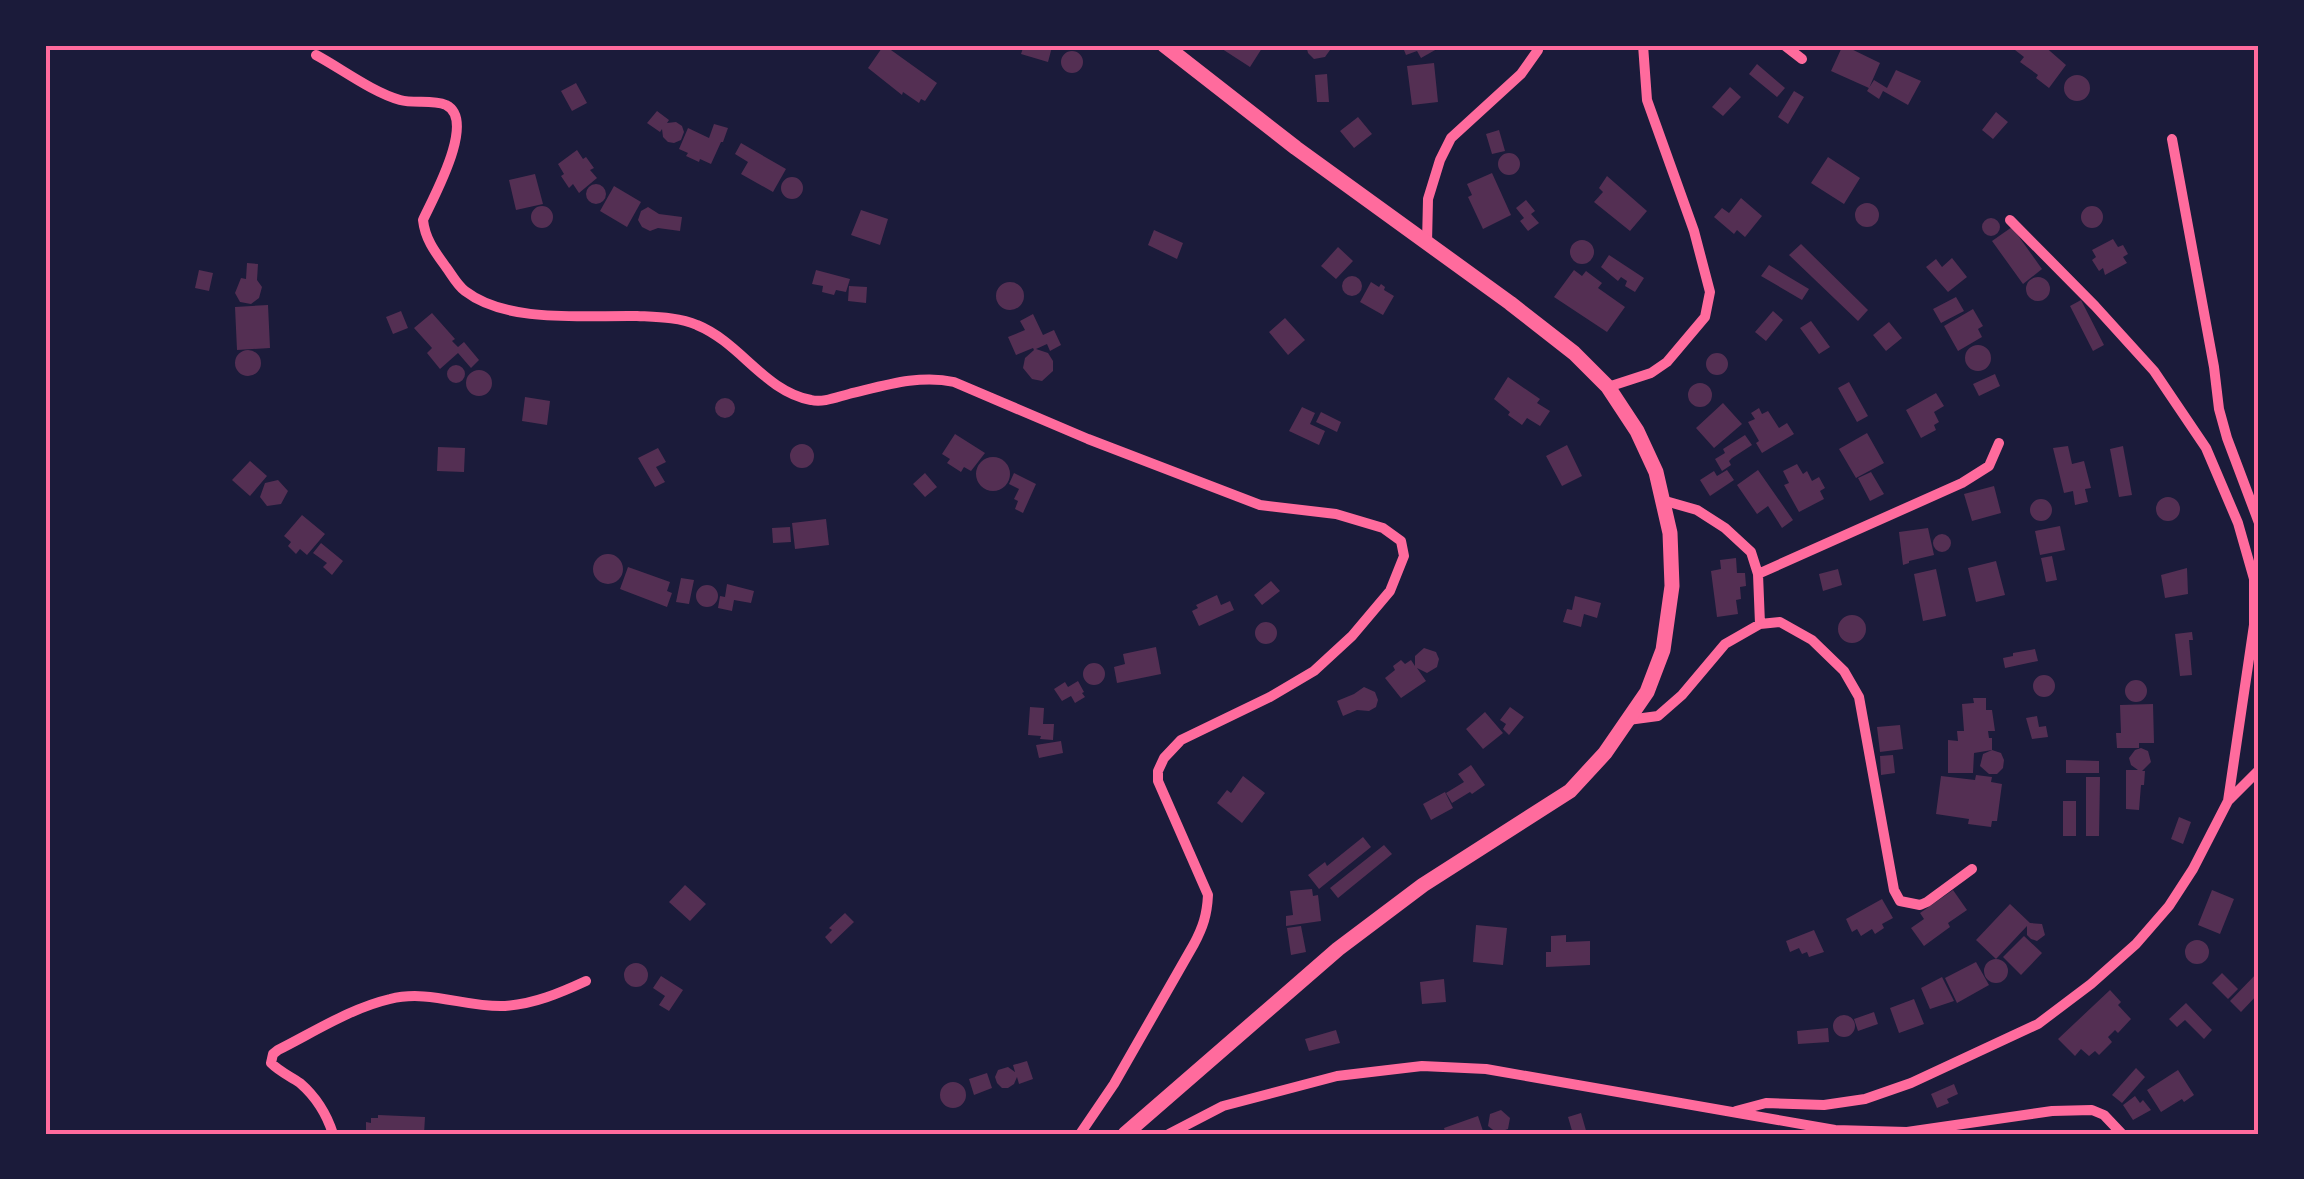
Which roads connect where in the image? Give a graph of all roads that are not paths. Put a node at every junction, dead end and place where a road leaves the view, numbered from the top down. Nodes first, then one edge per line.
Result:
1 (1164, 45) edge
2 (1643, 45) edge
3 (1784, 45) edge
4 (1538, 50) dead end
5 (316, 55) dead end
6 (1802, 59) dead end
7 (2172, 139) dead end
8 (2010, 220) dead end
9 (1427, 243) junction
10 (1608, 387) junction
11 (1999, 444) dead end
12 (1662, 500) junction
13 (2259, 524) edge
14 (1758, 574) junction
15 (1760, 624) junction
16 (2259, 648) edge
17 (2249, 667) junction
18 (1628, 720) junction
19 (2259, 770) edge
20 (2228, 801) junction
21 (1972, 869) dead end
22 (586, 981) dead end
23 (1736, 1111) junction
24 (1872, 1133) edge
25 (333, 1134) edge
26 (1080, 1134) edge
27 (1125, 1134) edge
28 (1169, 1134) edge
29 (2122, 1134) edge

1 - 9 street
2 - 10 street
3 - 6 street
4 - 9 street
5 - 26 street
7 - 13 street
8 - 17 street
9 - 10 street
10 - 12 street
11 - 14 street
12 - 14 street
12 - 18 street
14 - 15 street
15 - 18 street
15 - 21 street
16 - 17 street
17 - 20 street
18 - 27 street
19 - 20 street
20 - 23 street
22 - 25 street
23 - 24 street
23 - 28 street
24 - 29 street

